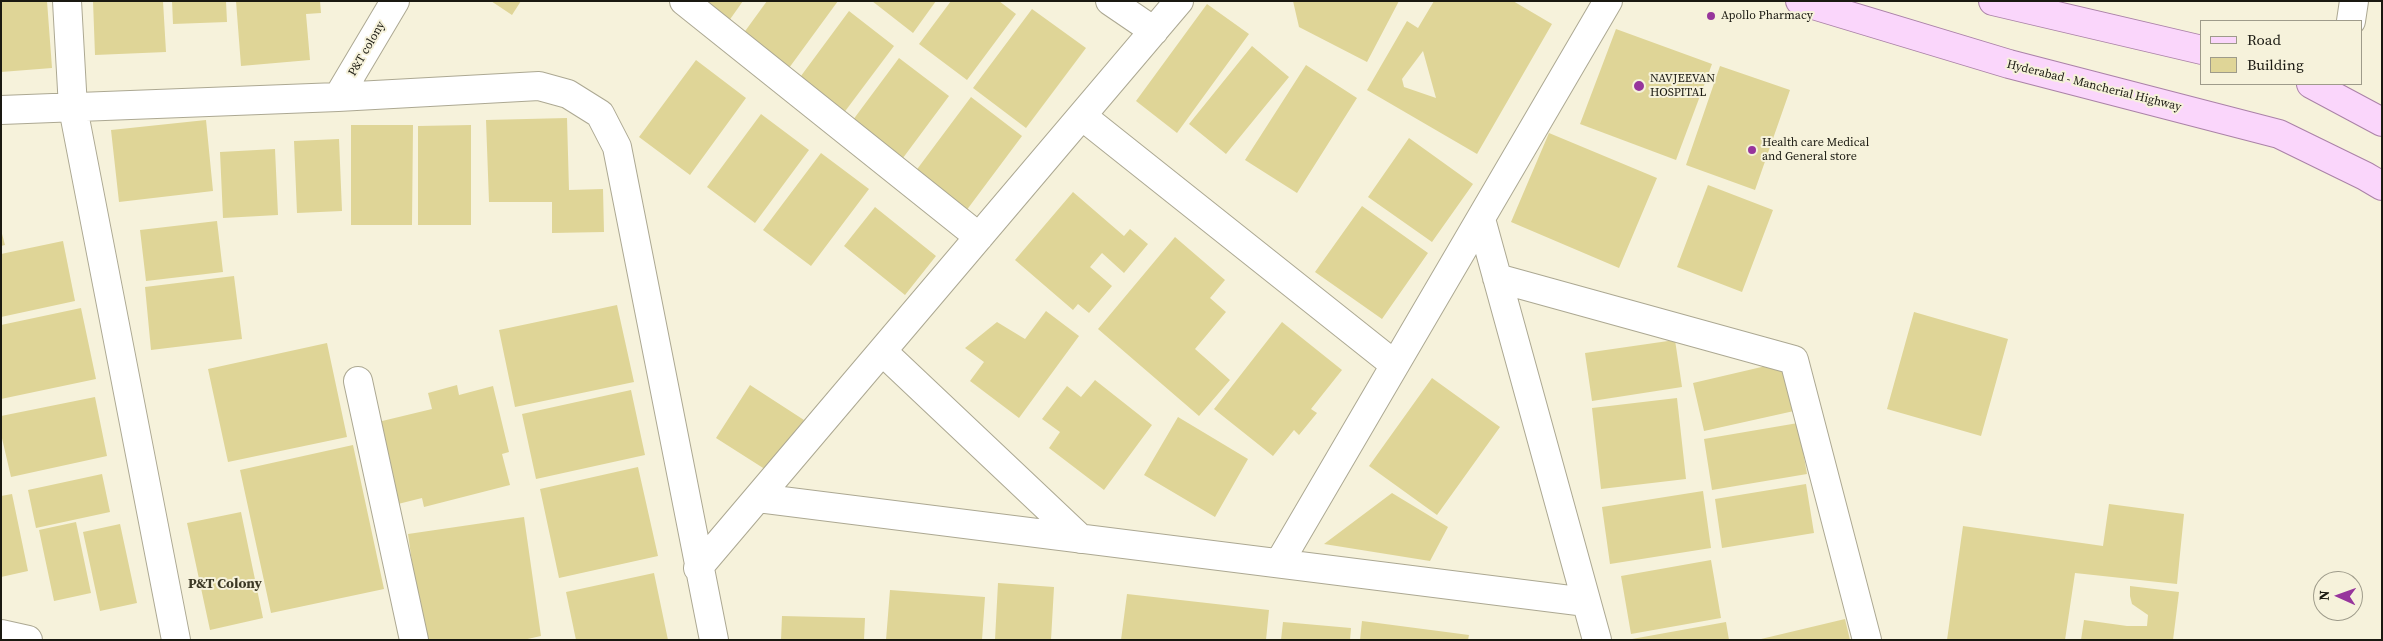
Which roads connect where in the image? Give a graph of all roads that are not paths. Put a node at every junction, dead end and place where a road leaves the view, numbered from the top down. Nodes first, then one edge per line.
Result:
1 (67, 1) edge
2 (395, 1) edge
3 (684, 1) edge
4 (1110, 1) edge
5 (1179, 1) edge
6 (1608, 1) edge
7 (1800, 1) edge
8 (1994, 1) edge
9 (2354, 1) edge
10 (2351, 20) edge
11 (1154, 31) junction
12 (2200, 50) edge
13 (2315, 85) edge
14 (2342, 91) edge
15 (338, 97) junction
16 (73, 108) junction
17 (1, 110) edge
18 (1082, 116) junction
19 (2382, 122) edge
20 (2382, 186) edge
21 (1481, 219) junction
22 (979, 237) junction
23 (1497, 278) junction
24 (882, 351) junction
25 (1395, 365) junction
26 (358, 381) dead end
27 (758, 498) junction
28 (1081, 539) junction
29 (1279, 563) junction
30 (698, 568) junction
31 (1586, 602) junction
32 (1, 634) edge
33 (28, 640) edge
34 (176, 640) edge
35 (414, 640) edge
36 (714, 640) edge
37 (1597, 640) edge
38 (1867, 640) edge

1 - 16 street
2 - 15 street, P&T colony
3 - 22 street
4 - 11 street
5 - 11 street
6 - 21 street
7 - 20 main road, Hyderabad - Mancherial Highway
8 - 12 main road
9 - 10 street
11 - 18 street
13 - 14 main road
14 - 19 main road
15 - 16 street
15 - 30 street
16 - 17 street
16 - 34 street
18 - 22 street
18 - 25 street
21 - 23 street
21 - 25 street
22 - 24 street
23 - 31 street
23 - 38 street
24 - 27 street
24 - 28 street
25 - 29 street
26 - 35 street
27 - 28 street
27 - 30 street
28 - 29 street
29 - 31 street
30 - 36 street
31 - 37 street
32 - 33 street

